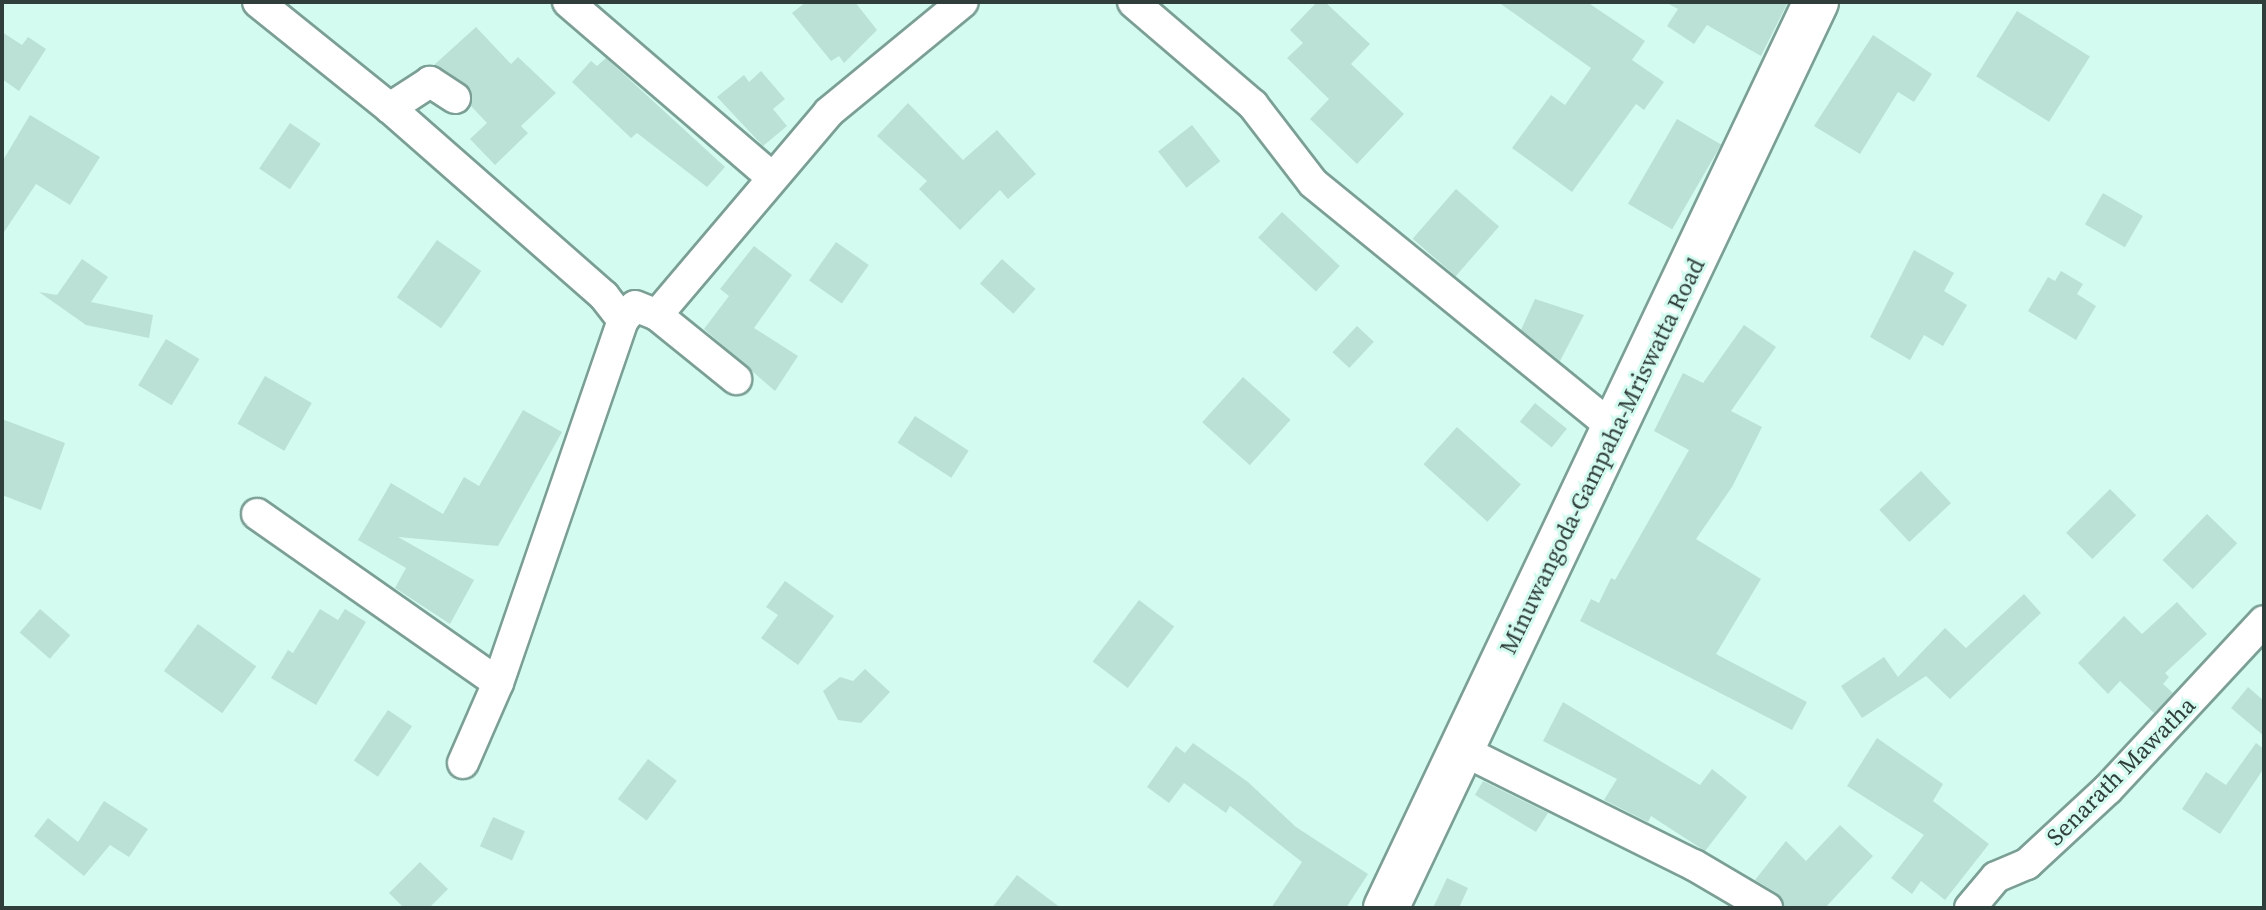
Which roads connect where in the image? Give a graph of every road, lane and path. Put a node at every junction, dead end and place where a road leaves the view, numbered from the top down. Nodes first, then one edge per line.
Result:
1 (258, 2) edge
2 (568, 2) edge
3 (963, 2) edge
4 (1133, 2) edge
5 (1816, 2) edge
6 (455, 98) dead end
7 (390, 108) junction
8 (770, 176) junction
9 (657, 315) junction
10 (623, 320) junction
11 (736, 379) dead end
12 (1615, 429) junction
13 (257, 514) dead end
14 (2264, 621) edge
15 (498, 683) junction
16 (1462, 750) junction
17 (463, 763) dead end
18 (1386, 908) edge
19 (1767, 908) edge
20 (1970, 908) edge

1 - 7 street
2 - 8 street
3 - 8 street
4 - 12 street
5 - 12 main road, Minuwangoda-Gampaha-Mriswatta Road
6 - 7 street
7 - 10 street
8 - 9 street
9 - 10 street
9 - 11 street
10 - 15 street
12 - 16 main road, Minuwangoda-Gampaha-Mriswatta Road
13 - 15 street
14 - 20 street, Senarath Mawatha
15 - 17 street
16 - 18 main road, Minuwangoda-Gampaha-Mriswatta Road
16 - 19 street

